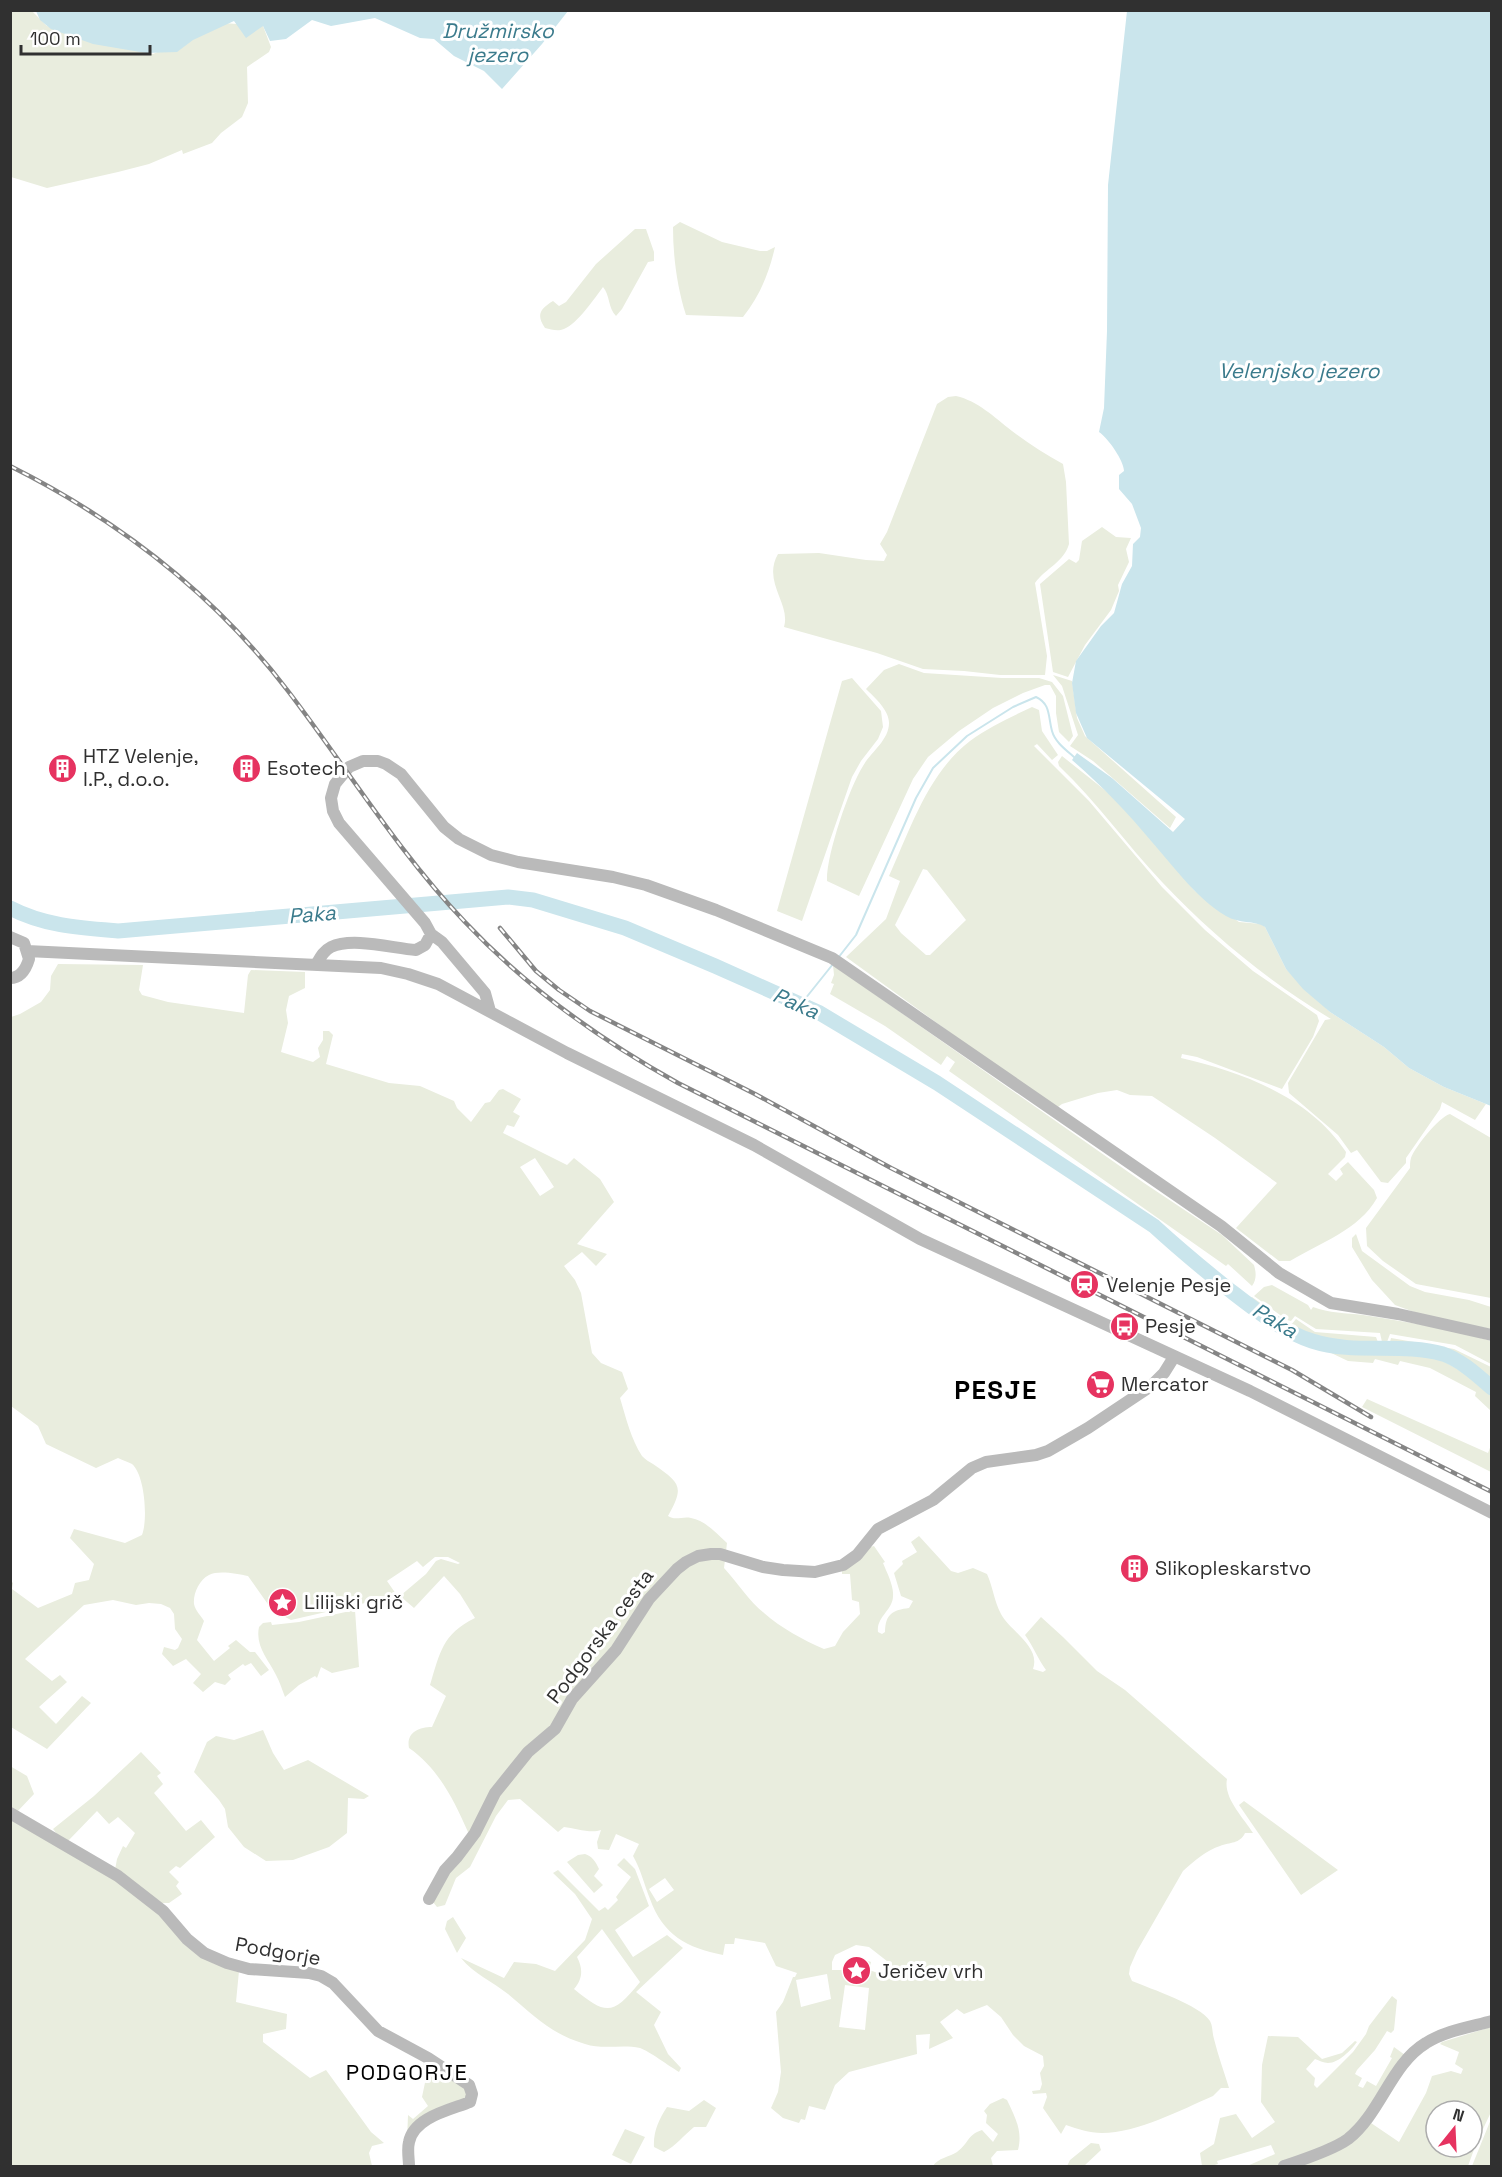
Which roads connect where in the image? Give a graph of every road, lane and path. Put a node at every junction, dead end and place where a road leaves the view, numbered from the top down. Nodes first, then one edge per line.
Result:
1 (428, 929) junction
2 (10, 937) edge
3 (27, 951) junction
4 (316, 965) junction
5 (10, 978) edge
6 (490, 1011) junction
7 (1491, 1335) edge
8 (1174, 1357) junction
9 (1491, 1513) edge
10 (10, 1813) edge
11 (429, 1899) dead end
12 (1491, 2021) edge
13 (409, 2166) edge
14 (1284, 2166) edge

1 - 4 street
1 - 6 street
1 - 7 street
2 - 3 street
3 - 4 street
3 - 5 street
4 - 6 street
6 - 8 street
8 - 9 street
8 - 11 street, Podgorska cesta
10 - 13 street, Podgorje
12 - 14 street

